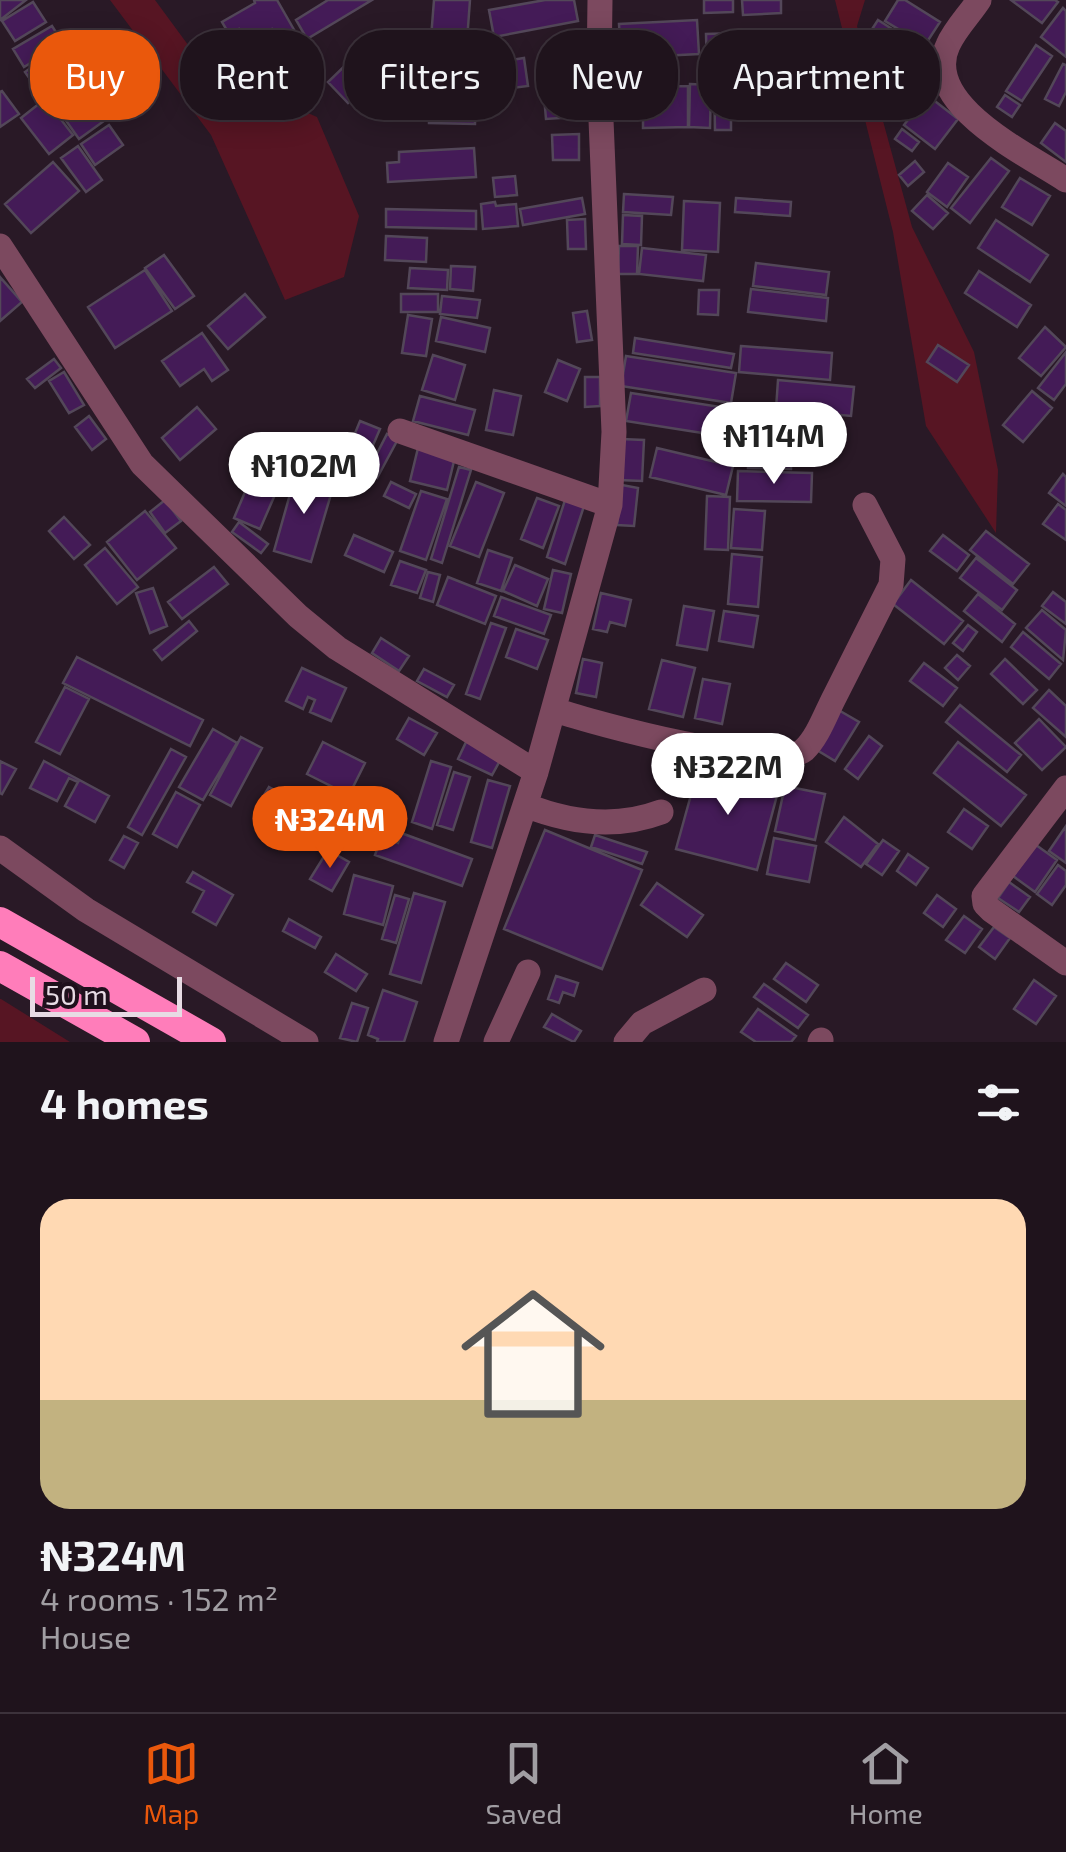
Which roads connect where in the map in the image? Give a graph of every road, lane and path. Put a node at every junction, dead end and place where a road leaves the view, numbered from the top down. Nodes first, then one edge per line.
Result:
1 (600, 0) edge
2 (979, 0) edge
3 (1066, 180) edge
4 (0, 246) edge
5 (400, 431) dead end
6 (610, 505) junction
7 (864, 505) dead end
8 (555, 710) junction
9 (536, 772) junction
10 (1066, 788) edge
11 (526, 805) junction
12 (661, 812) dead end
13 (0, 848) edge
14 (0, 922) edge
15 (1066, 964) edge
16 (0, 966) edge
17 (528, 972) dead end
18 (704, 990) dead end
19 (135, 1042) edge
20 (212, 1042) edge
21 (306, 1042) edge
22 (446, 1042) edge
23 (496, 1042) edge
24 (626, 1042) edge

1 - 6 street
2 - 3 street
4 - 9 street
5 - 6 street
6 - 8 street
7 - 8 street
8 - 9 street
9 - 11 street
10 - 15 street
11 - 12 street
11 - 22 street
13 - 21 street
14 - 20 highway
16 - 19 highway
17 - 23 street
18 - 24 street

